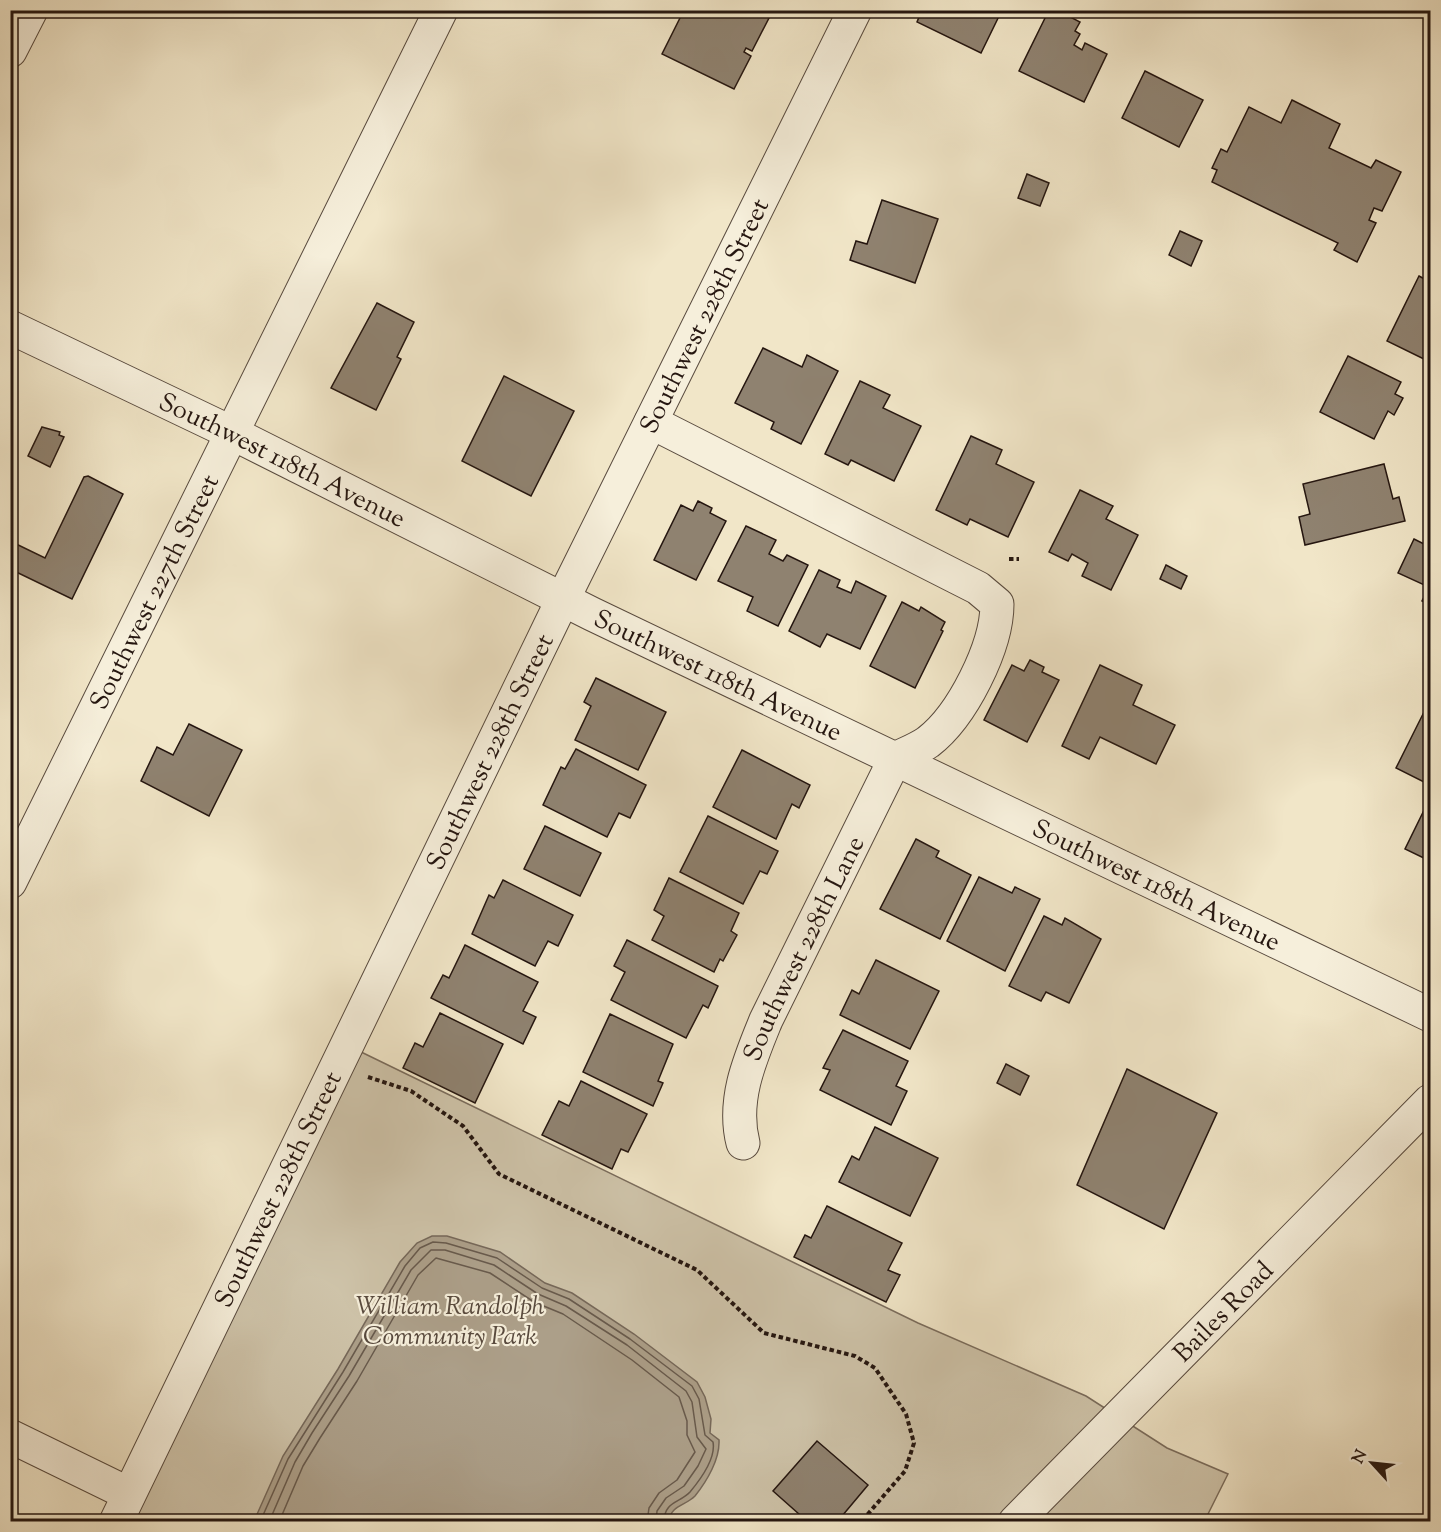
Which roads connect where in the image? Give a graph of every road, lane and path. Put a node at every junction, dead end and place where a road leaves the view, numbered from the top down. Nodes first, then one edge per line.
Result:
1 (31, 10) edge
2 (441, 10) edge
3 (855, 10) edge
4 (10, 51) edge
5 (10, 327) edge
6 (651, 422) junction
7 (232, 433) junction
8 (1009, 558) dead end
9 (1020, 559) dead end
10 (563, 599) junction
11 (895, 759) junction
12 (10, 882) edge
13 (1431, 1015) edge
14 (365, 1076) dead end
15 (1431, 1101) edge
16 (743, 1143) dead end
17 (10, 1436) edge
18 (123, 1508) edge
19 (861, 1521) edge
20 (1015, 1521) edge

1 - 4 street
2 - 7 street, Southwest 227th Street
3 - 6 street, Southwest 228th Street
5 - 7 street, Southwest 118th Avenue
6 - 10 street, Southwest 228th Street
6 - 11 street
7 - 10 street, Southwest 118th Avenue
7 - 12 street, Southwest 227th Street
8 - 9 path
10 - 11 street, Southwest 118th Avenue
10 - 18 street, Southwest 228th Street
11 - 13 street, Southwest 118th Avenue
11 - 16 street, Southwest 228th Lane
14 - 19 path
15 - 20 street, Bailes Road
17 - 18 street

